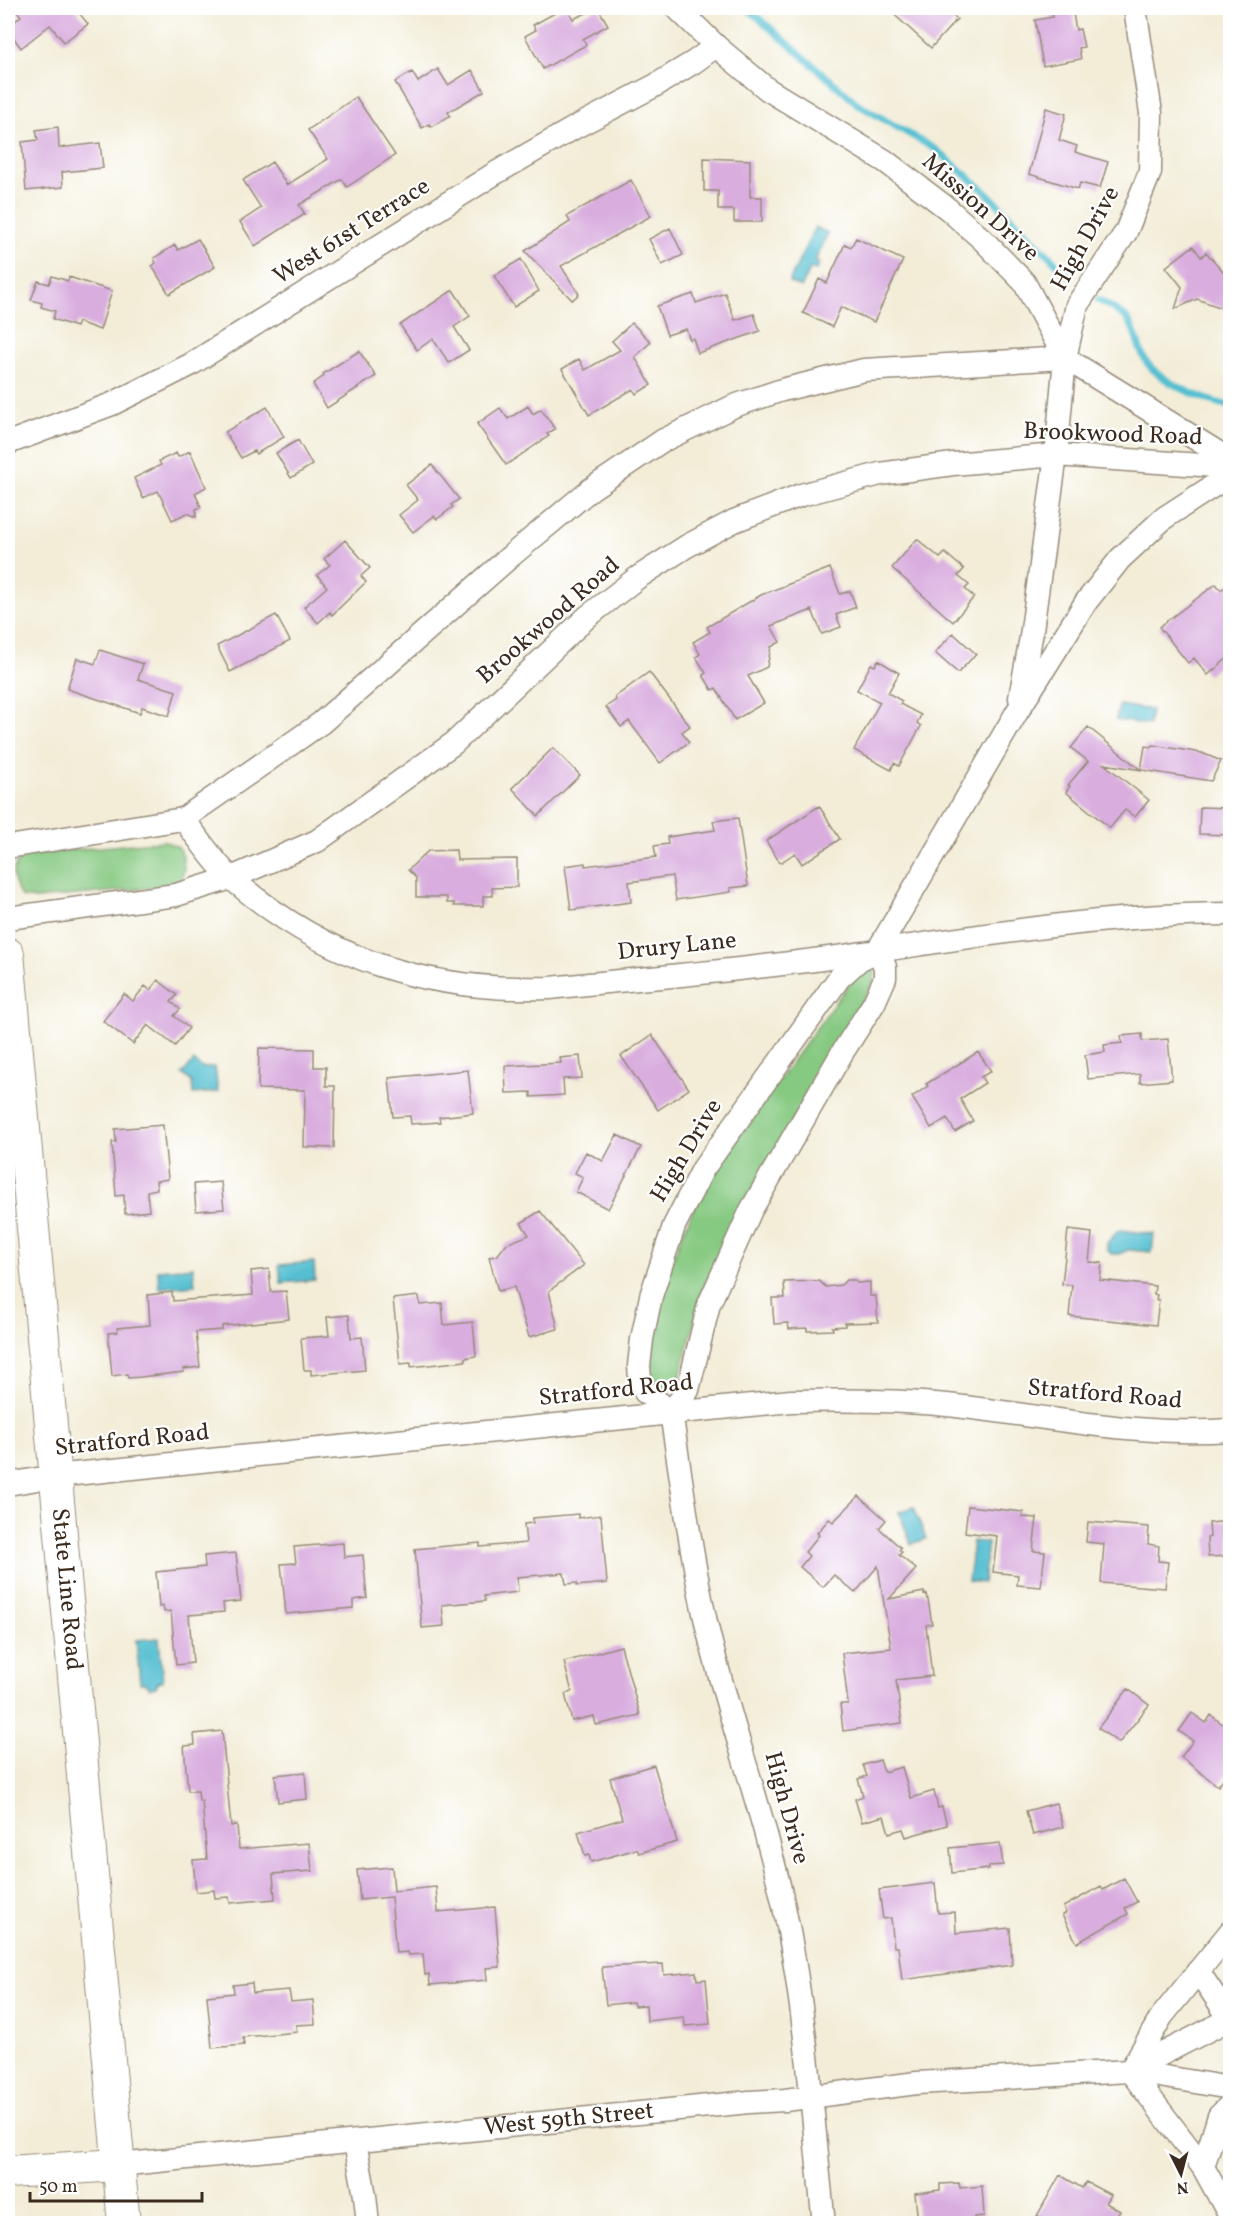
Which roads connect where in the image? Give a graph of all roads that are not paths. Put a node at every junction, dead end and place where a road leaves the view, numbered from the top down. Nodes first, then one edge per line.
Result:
1 (677, 8) edge
2 (1135, 8) edge
3 (716, 46) junction
4 (1065, 358) junction
5 (8, 443) edge
6 (1056, 455) junction
7 (1230, 460) edge
8 (1230, 467) edge
9 (1230, 475) edge
10 (1017, 712) junction
11 (183, 819) junction
12 (8, 847) edge
13 (231, 878) junction
14 (1230, 914) edge
15 (8, 918) edge
16 (878, 950) junction
17 (8, 954) edge
18 (671, 1412) junction
19 (1230, 1430) edge
20 (55, 1476) junction
21 (8, 1484) edge
22 (1230, 1932) edge
23 (1198, 1971) junction
24 (1230, 2019) edge
25 (1130, 2071) junction
26 (1230, 2088) edge
27 (811, 2097) junction
28 (1230, 2105) edge
29 (355, 2142) junction
30 (118, 2165) junction
31 (1203, 2167) junction
32 (8, 2172) edge
33 (1230, 2216) edge
34 (124, 2223) edge
35 (368, 2223) edge
36 (824, 2223) edge

1 - 3 street, Mission Drive
2 - 4 street, High Drive
3 - 4 street, Mission Drive
3 - 5 street, West 61st Terrace
4 - 6 street, High Drive
4 - 7 street, Mission Drive
4 - 11 street
6 - 8 street, Brookwood Road
6 - 10 street, High Drive
6 - 13 street, Brookwood Road
9 - 10 street, High Drive
10 - 16 street, High Drive
11 - 12 street
11 - 13 street, Drury Lane
13 - 15 street, Brookwood Road
13 - 16 street, Drury Lane
14 - 16 street, Drury Lane
16 - 18 street
16 - 18 street, High Drive
17 - 20 main road, State Line Road
18 - 19 street, Stratford Road
18 - 20 street, Stratford Road
18 - 27 street, High Drive
20 - 21 street, Stratford Road
20 - 30 main road, State Line Road
22 - 23 street
23 - 24 street
23 - 25 street
24 - 25 street, West 59th Street
25 - 26 street, West 59th Street
25 - 27 street, West 59th Street
25 - 31 street
27 - 29 street, West 59th Street
27 - 36 street, High Drive
28 - 31 street
29 - 30 street, West 59th Street
29 - 35 street
30 - 32 main road, West 59th Street
30 - 34 main road, State Line Road
31 - 33 street

